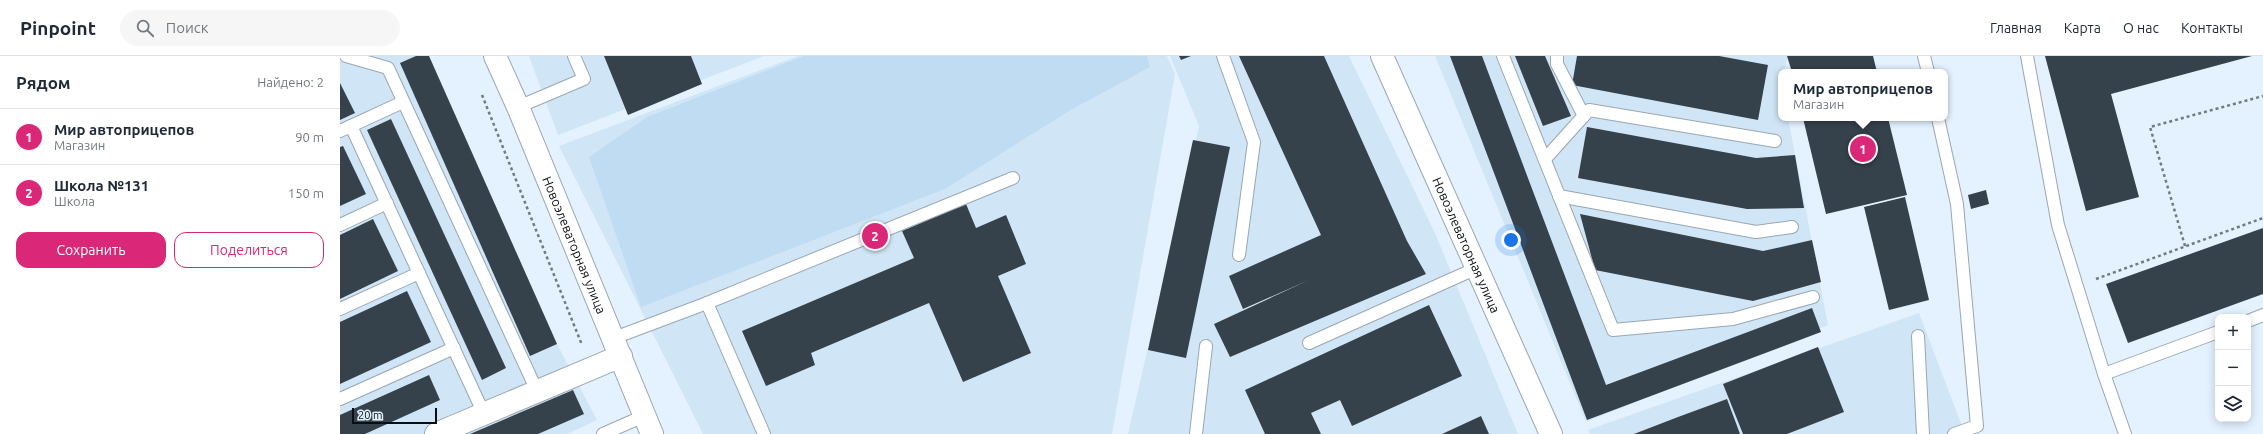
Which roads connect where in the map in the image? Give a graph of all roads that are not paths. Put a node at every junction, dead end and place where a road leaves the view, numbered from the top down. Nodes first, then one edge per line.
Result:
1 (346, 56) edge
2 (495, 56) edge
3 (574, 56) edge
4 (1223, 56) edge
5 (1382, 56) edge
6 (1503, 56) edge
7 (1557, 56) edge
8 (1924, 56) edge
9 (2026, 56) edge
10 (1927, 69) edge
11 (403, 102) junction
12 (518, 107) junction
13 (1584, 116) junction
14 (1939, 121) edge
15 (351, 126) junction
16 (340, 131) edge
17 (1775, 141) dead end
18 (1545, 159) junction
19 (1013, 178) dead end
20 (1559, 196) junction
21 (387, 203) junction
22 (340, 225) edge
23 (1792, 228) dead end
24 (1239, 255) dead end
25 (1477, 268) junction
26 (419, 273) junction
27 (1813, 297) dead end
28 (707, 303) junction
29 (340, 309) edge
30 (2263, 315) edge
31 (2251, 320) edge
32 (2215, 333) edge
33 (1918, 336) dead end
34 (1309, 343) dead end
35 (1206, 346) dead end
36 (617, 347) junction
37 (454, 348) junction
38 (2104, 374) junction
39 (537, 391) junction
40 (340, 399) edge
41 (484, 414) junction
42 (648, 425) edge
43 (436, 434) edge
44 (603, 434) edge
45 (764, 434) edge
46 (1196, 434) edge
47 (1551, 434) edge
48 (1923, 434) edge
49 (1954, 434) edge
50 (2125, 434) edge

1 - 11 lane
2 - 12 street, Новоэлеваторная улица
3 - 12 lane
4 - 24 lane
5 - 25 street, Новоэлеваторная улица
6 - 18 lane
7 - 13 lane
8 - 10 lane
9 - 38 lane
11 - 15 lane
11 - 39 lane
12 - 36 street, Новоэлеваторная улица
13 - 17 lane
13 - 18 lane
14 - 49 lane
15 - 16 lane
15 - 21 lane
18 - 20 lane
19 - 28 lane
20 - 23 lane
20 - 27 lane
21 - 22 lane
21 - 26 lane
25 - 34 lane
25 - 47 street, Новоэлеваторная улица
26 - 29 lane
26 - 37 lane
28 - 36 lane
28 - 45 lane
30 - 31 lane
32 - 38 lane
33 - 48 lane
35 - 46 lane
36 - 39 street
36 - 42 street, Новоэлеваторная улица
37 - 40 lane
37 - 41 lane
38 - 50 lane
39 - 41 street
41 - 43 street
42 - 44 lane

